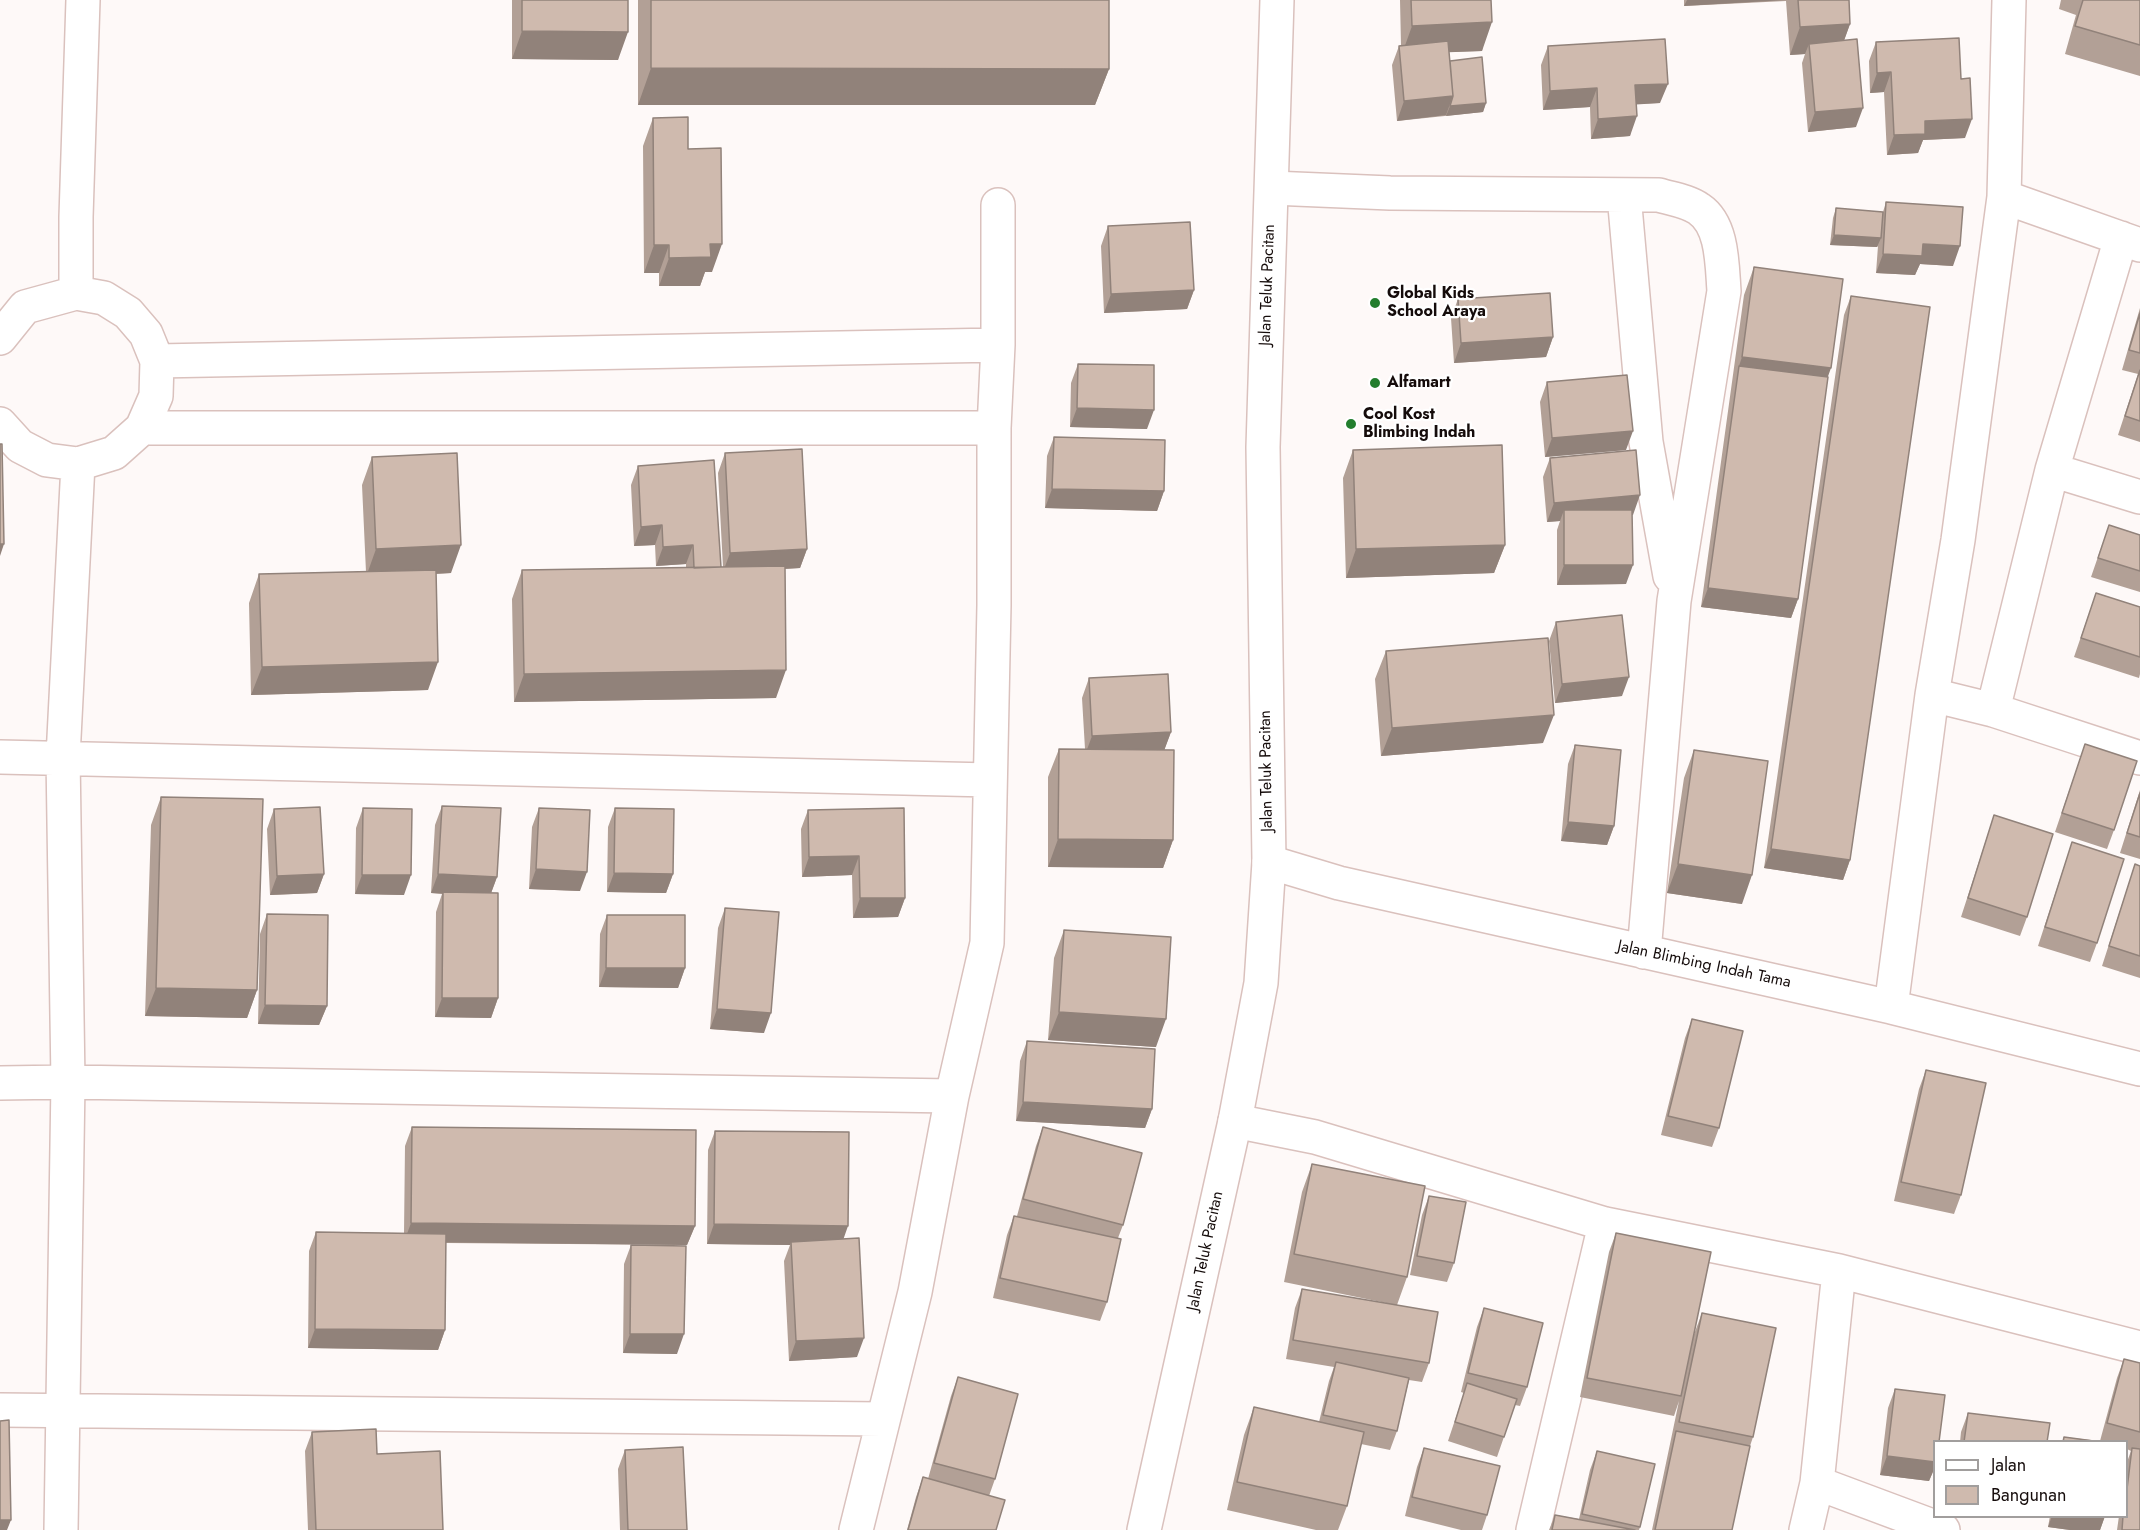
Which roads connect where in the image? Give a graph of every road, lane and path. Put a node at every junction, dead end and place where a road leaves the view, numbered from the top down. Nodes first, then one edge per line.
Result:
1 (84, 0) edge
2 (1278, 0) edge
3 (2009, 0) edge
4 (1272, 188) junction
5 (1624, 195) junction
6 (2004, 197) junction
7 (998, 205) dead end
8 (2130, 242) edge
9 (76, 293) junction
10 (0, 338) edge
11 (998, 345) junction
12 (157, 361) junction
13 (0, 424) edge
14 (142, 428) junction
15 (994, 428) junction
16 (78, 464) junction
17 (2052, 470) junction
18 (2140, 497) edge
19 (1674, 602) junction
20 (1932, 694) junction
21 (1993, 710) junction
22 (0, 757) edge
23 (63, 757) junction
24 (2140, 758) edge
25 (990, 780) junction
26 (1269, 862) junction
27 (1644, 952) junction
28 (1891, 1007) junction
29 (2140, 1069) edge
30 (68, 1082) junction
31 (0, 1083) edge
32 (952, 1096) junction
33 (1235, 1121) junction
34 (1605, 1224) junction
35 (1839, 1271) junction
36 (2140, 1348) edge
37 (0, 1410) edge
38 (64, 1411) junction
39 (882, 1419) junction
40 (1817, 1483) junction
41 (61, 1530) edge
42 (856, 1530) edge
43 (1144, 1530) edge
44 (1533, 1530) edge
45 (1806, 1530) edge
46 (1943, 1530) edge

1 - 9 street
2 - 4 street, Jalan Teluk Pacitan
3 - 6 street
4 - 5 street
4 - 26 street, Jalan Teluk Pacitan
5 - 19 street
5 - 19 street
6 - 8 street
6 - 20 street
7 - 11 street
8 - 17 street
9 - 10 street
9 - 12 street
11 - 12 street
11 - 15 street
12 - 14 street
13 - 16 street
14 - 15 street
14 - 16 street
15 - 25 street
16 - 23 street
17 - 18 street
17 - 21 street
19 - 27 street
20 - 21 street
20 - 28 street
21 - 24 street
22 - 23 street
23 - 25 street
23 - 30 street
25 - 32 street
26 - 27 street, Jalan Blimbing Indah Tama
26 - 33 street, Jalan Teluk Pacitan
27 - 28 street, Jalan Blimbing Indah Tama
28 - 29 street, Jalan Blimbing Indah Tama
30 - 31 street
30 - 32 street
30 - 38 street
32 - 39 street
33 - 34 street
33 - 43 street, Jalan Teluk Pacitan
34 - 35 street
34 - 44 street
35 - 36 street
35 - 40 street
37 - 38 street
38 - 39 street
38 - 41 street
39 - 42 street
40 - 45 street
40 - 46 street

